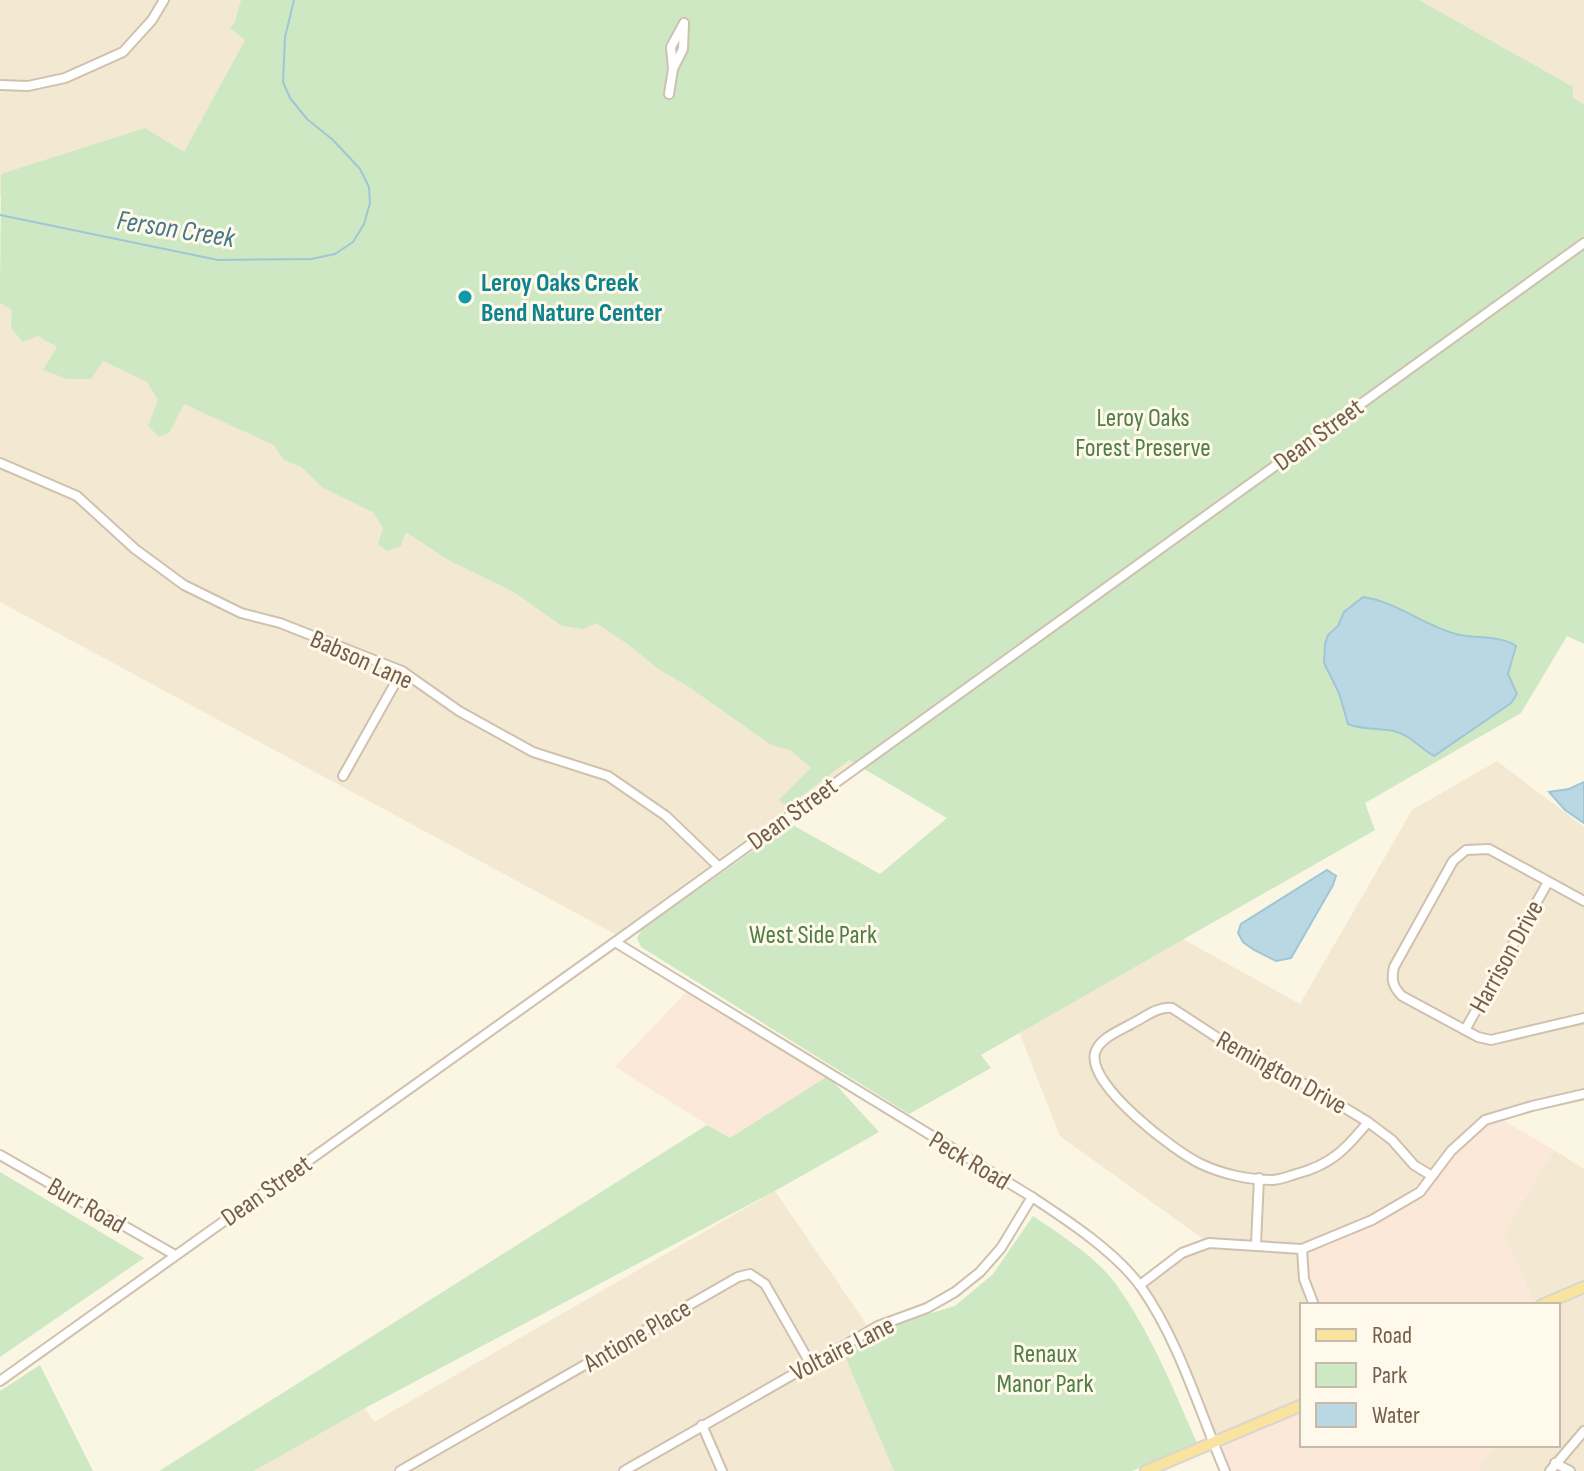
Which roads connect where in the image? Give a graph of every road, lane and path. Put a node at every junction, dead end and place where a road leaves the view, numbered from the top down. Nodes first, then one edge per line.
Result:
1 (164, 0) edge
2 (673, 69) dead end
3 (0, 85) edge
4 (669, 94) dead end
5 (1584, 243) edge
6 (0, 463) edge
7 (402, 671) junction
8 (343, 776) dead end
9 (718, 866) junction
10 (1548, 882) junction
11 (1584, 901) edge
12 (615, 942) junction
13 (1584, 1018) edge
14 (1465, 1030) junction
15 (1584, 1094) edge
16 (1368, 1122) junction
17 (0, 1155) edge
18 (1432, 1176) junction
19 (1259, 1178) junction
20 (1032, 1197) junction
21 (1256, 1244) junction
22 (1302, 1249) junction
23 (175, 1255) junction
24 (1140, 1285) junction
25 (1584, 1287) edge
26 (1313, 1303) edge
27 (1547, 1303) edge
28 (810, 1363) junction
29 (0, 1381) edge
30 (1300, 1406) edge
31 (702, 1425) junction
32 (1584, 1431) edge
33 (1213, 1443) junction
34 (1553, 1467) edge
35 (400, 1471) edge
36 (624, 1471) edge
37 (722, 1471) edge
38 (1146, 1471) edge
39 (1225, 1471) edge
40 (1570, 1471) edge

1 - 3 street
2 - 4 street
5 - 9 street, Dean Street
6 - 7 street, Babson Lane
7 - 8 street
7 - 9 street, Babson Lane
9 - 12 street, Dean Street
10 - 11 street
10 - 14 street, Harrison Drive
10 - 14 street
12 - 20 street, Peck Road
12 - 23 street, Dean Street
13 - 14 street
15 - 18 street
16 - 18 street, Remington Drive
16 - 19 street
16 - 19 street, Remington Drive
17 - 23 street, Burr Road
18 - 22 street
19 - 21 street
20 - 24 street, Peck Road
20 - 28 street, Voltaire Lane
21 - 22 street
21 - 24 street
22 - 26 street
23 - 29 street, Dean Street
24 - 33 street, Peck Road
25 - 27 main road
28 - 31 street, Voltaire Lane
28 - 35 street, Antione Place
30 - 33 main road
31 - 36 street, Voltaire Lane
31 - 37 street
32 - 34 street
33 - 38 main road
33 - 39 street, Peck Road
34 - 40 street

